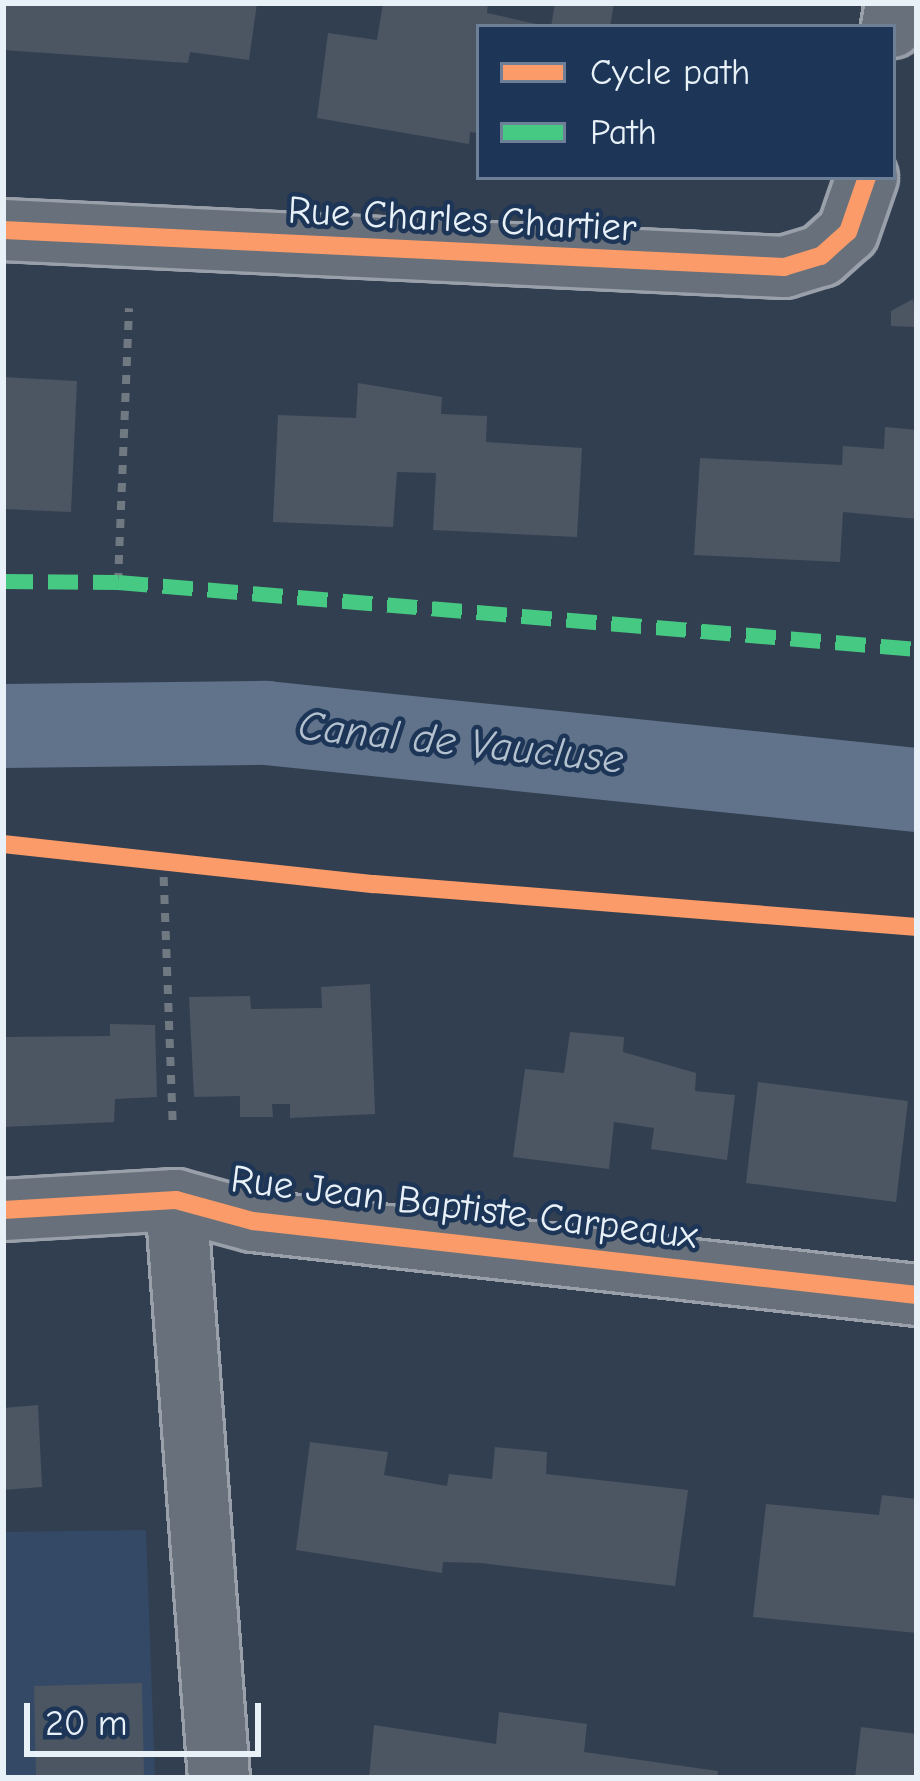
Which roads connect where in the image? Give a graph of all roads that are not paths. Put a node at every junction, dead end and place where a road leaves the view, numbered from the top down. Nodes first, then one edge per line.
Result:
1 (866, 180) edge
2 (3, 230) edge
3 (176, 1200) junction
4 (3, 1210) edge
5 (917, 1295) edge
6 (219, 1778) edge

1 - 2 street, Rue Charles Chartier
3 - 4 street, Rue Jean Baptiste Carpeaux
3 - 5 street, Rue Jean Baptiste Carpeaux
3 - 6 street

